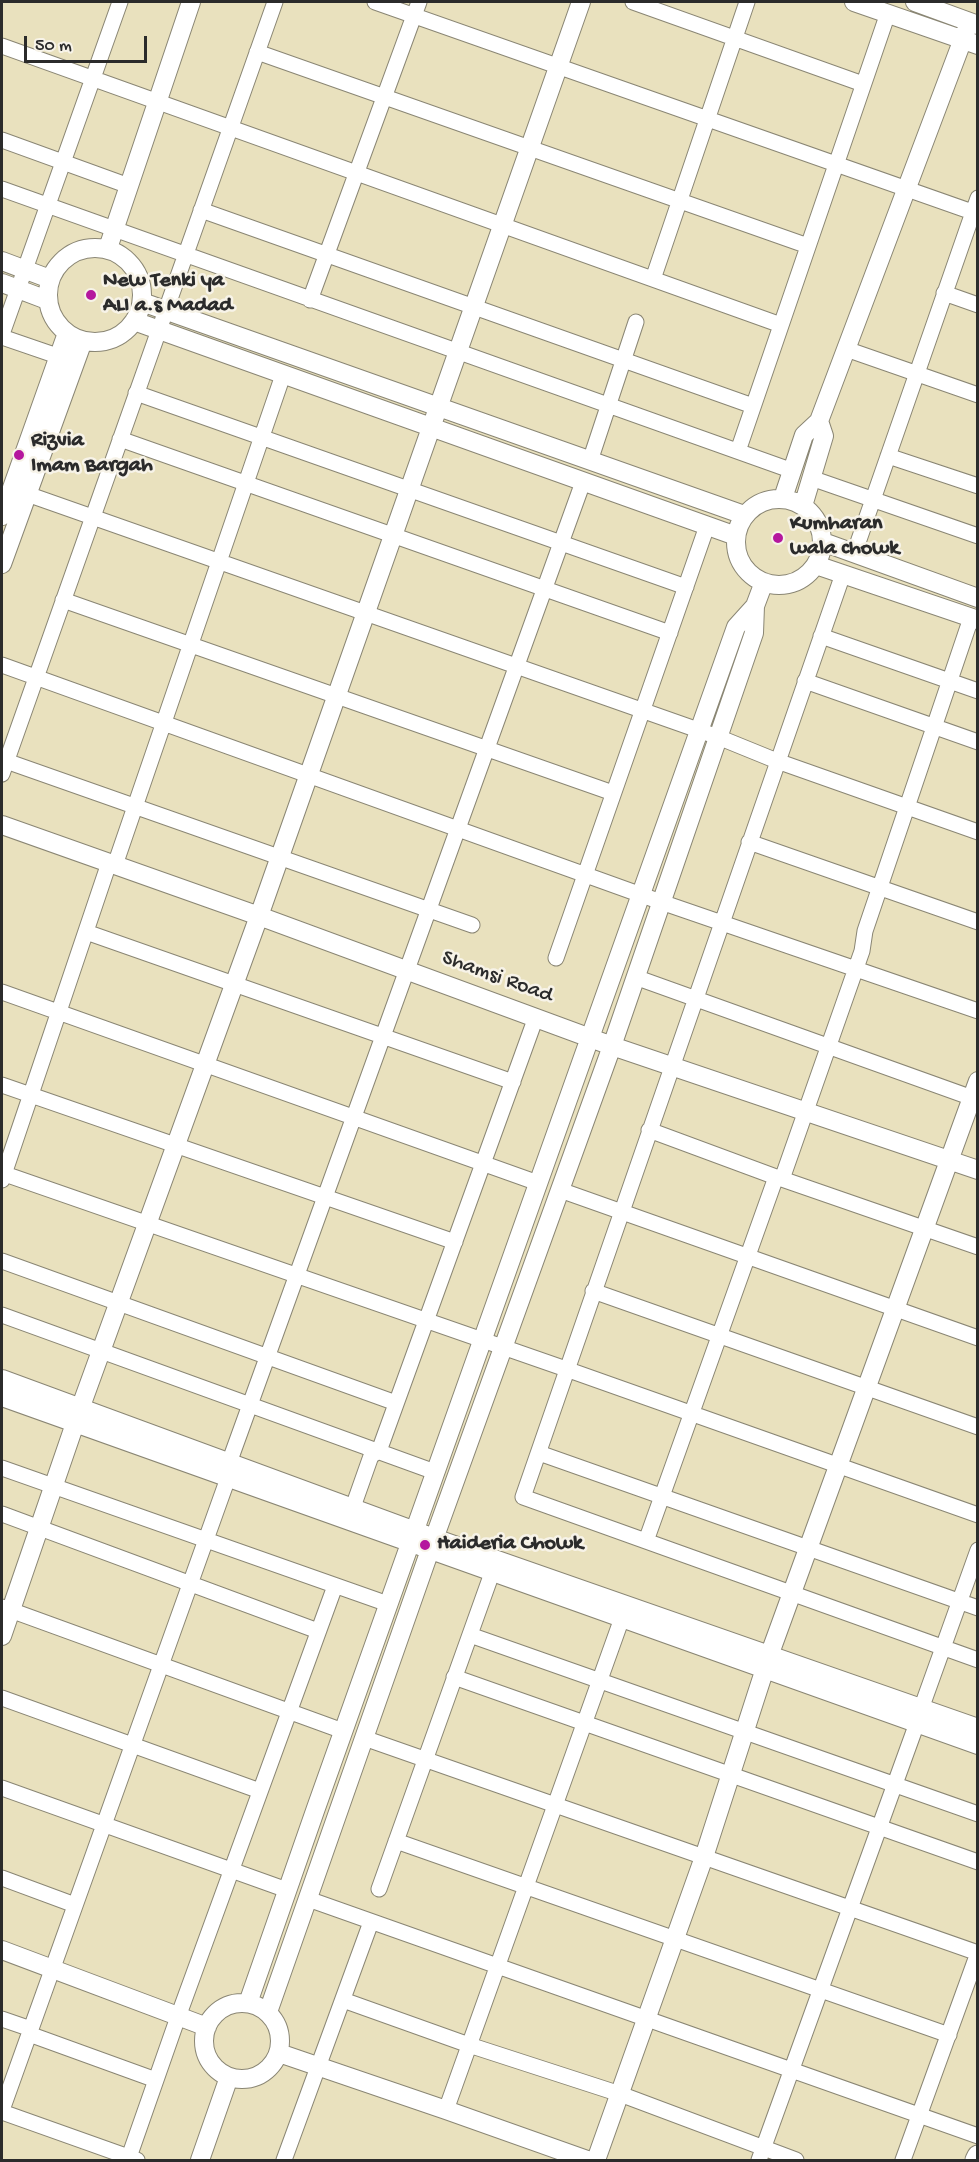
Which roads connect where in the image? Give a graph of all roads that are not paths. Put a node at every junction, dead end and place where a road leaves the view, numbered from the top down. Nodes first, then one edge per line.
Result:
1 (120, 2) edge
2 (191, 2) edge
3 (275, 2) edge
4 (375, 2) edge
5 (581, 2) edge
6 (633, 2) edge
7 (747, 2) edge
8 (854, 2) edge
9 (915, 2) edge
10 (416, 8) edge
11 (888, 13) junction
12 (971, 33) edge
13 (735, 38) junction
14 (2, 46) edge
15 (257, 52) junction
16 (558, 66) junction
17 (93, 79) junction
18 (863, 84) junction
19 (384, 97) junction
20 (158, 102) junction
21 (707, 118) junction
22 (230, 128) junction
23 (2, 140) edge
24 (529, 148) junction
25 (63, 162) junction
26 (836, 164) junction
27 (356, 173) junction
28 (129, 186) junction
29 (2, 189) edge
30 (906, 189) junction
31 (680, 201) junction
32 (47, 206) junction
33 (976, 208) edge
34 (201, 210) junction
35 (502, 225) junction
36 (114, 230) junction
37 (808, 246) junction
38 (108, 248) junction
39 (185, 255) junction
40 (326, 255) junction
41 (2, 261) edge
42 (25, 270) junction
43 (50, 279) junction
44 (653, 279) junction
45 (10, 286) edge
46 (944, 293) junction
47 (47, 300) junction
48 (310, 300) junction
49 (142, 302) junction
50 (978, 305) edge
51 (472, 307) junction
52 (166, 310) junction
53 (134, 321) junction
54 (636, 322) dead end
55 (781, 325) junction
56 (159, 330) junction
57 (2, 335) edge
58 (75, 337) junction
59 (846, 349) junction
60 (457, 352) junction
61 (67, 359) junction
62 (623, 360) junction
63 (917, 374) junction
64 (283, 375) junction
65 (136, 393) junction
66 (978, 395) edge
67 (608, 405) junction
68 (753, 406) junction
69 (437, 408) junction
70 (819, 421) junction
71 (430, 428) junction
72 (262, 437) junction
73 (120, 439) junction
74 (738, 451) junction
75 (888, 456) junction
76 (590, 461) junction
77 (793, 471) junction
78 (811, 478) junction
79 (583, 482) junction
80 (246, 484) junction
81 (18, 485) edge
82 (978, 486) edge
83 (409, 489) junction
84 (783, 498) junction
85 (873, 499) junction
86 (802, 506) junction
87 (744, 515) junction
88 (2, 516) edge
89 (93, 517) junction
90 (707, 526) junction
91 (393, 535) junction
92 (736, 536) junction
93 (978, 536) edge
94 (823, 542) junction
95 (561, 543) junction
96 (854, 554) junction
97 (219, 562) junction
98 (2, 564) edge
99 (816, 565) junction
100 (843, 574) junction
101 (764, 582) junction
102 (686, 587) junction
103 (544, 589) junction
104 (978, 598) edge
105 (63, 600) junction
106 (755, 606) junction
107 (365, 614) junction
108 (974, 619) edge
109 (670, 633) junction
110 (821, 636) junction
111 (191, 645) junction
112 (2, 665) edge
113 (516, 667) junction
114 (35, 678) junction
115 (805, 681) junction
116 (950, 681) junction
117 (978, 691) edge
118 (336, 696) junction
119 (642, 711) junction
120 (163, 724) junction
121 (934, 727) junction
122 (699, 731) junction
123 (718, 738) junction
124 (978, 742) edge
125 (487, 749) junction
126 (777, 761) junction
127 (4, 767) edge
128 (308, 775) junction
129 (613, 793) junction
130 (136, 806) junction
131 (907, 807) junction
132 (2, 825) edge
133 (458, 829) junction
134 (978, 832) edge
135 (749, 842) junction
136 (280, 857) junction
137 (112, 864) junction
138 (585, 874) junction
139 (880, 888) junction
140 (640, 894) junction
141 (661, 902) junction
142 (429, 909) junction
143 (259, 916) junction
144 (978, 922) edge
145 (721, 923) junction
146 (472, 925) dead end
147 (86, 932) junction
148 (556, 958) dead end
149 (855, 968) junction
150 (407, 970) junction
151 (635, 977) junction
152 (234, 984) junction
153 (2, 992) edge
154 (695, 998) junction
155 (978, 1011) edge
156 (58, 1013) junction
157 (536, 1017) junction
158 (383, 1036) junction
159 (590, 1037) junction
160 (612, 1046) junction
161 (828, 1047) junction
162 (205, 1065) junction
163 (672, 1065) junction
164 (513, 1082) junction
165 (2, 1085) edge
166 (976, 1093) edge
167 (31, 1095) junction
168 (806, 1111) junction
169 (354, 1117) junction
170 (649, 1130) junction
171 (176, 1145) junction
172 (949, 1160) junction
173 (483, 1163) junction
174 (978, 1170) edge
175 (2, 1176) edge
176 (779, 1178) junction
177 (538, 1183) junction
178 (560, 1190) junction
179 (325, 1197) junction
180 (621, 1212) junction
181 (147, 1224) junction
182 (925, 1228) junction
183 (455, 1242) junction
184 (978, 1247) edge
185 (748, 1257) junction
186 (2, 1261) edge
187 (297, 1276) junction
188 (593, 1291) junction
189 (118, 1303) junction
190 (896, 1309) junction
191 (2, 1316) edge
192 (426, 1321) junction
193 (720, 1336) junction
194 (978, 1338) edge
195 (482, 1340) junction
196 (503, 1347) junction
197 (101, 1351) junction
198 (268, 1357) junction
199 (566, 1369) junction
200 (2, 1379) edge
201 (867, 1388) junction
202 (2, 1397) edge
203 (396, 1403) junction
204 (250, 1404) junction
205 (692, 1414) junction
206 (78, 1416) junction
207 (978, 1427) edge
208 (379, 1450) junction
209 (539, 1452) junction
210 (839, 1466) junction
211 (2, 1468) edge
212 (229, 1471) junction
213 (435, 1472) junction
214 (53, 1488) junction
215 (662, 1496) junction
216 (353, 1508) junction
217 (2, 1514) edge
218 (978, 1515) edge
219 (39, 1528) junction
220 (412, 1537) junction
221 (206, 1541) junction
222 (646, 1541) junction
223 (432, 1544) junction
224 (809, 1548) junction
225 (978, 1550) edge
226 (492, 1573) junction
227 (190, 1584) junction
228 (335, 1586) junction
229 (792, 1594) junction
230 (960, 1601) junction
231 (388, 1604) junction
232 (978, 1608) edge
233 (6, 1609) edge
234 (622, 1618) junction
235 (318, 1631) junction
236 (470, 1635) junction
237 (2, 1636) edge
238 (943, 1648) junction
239 (978, 1660) edge
240 (767, 1663) junction
241 (161, 1665) junction
242 (454, 1677) junction
243 (600, 1680) junction
244 (2, 1698) edge
245 (289, 1711) junction
246 (919, 1716) junction
247 (585, 1723) junction
248 (978, 1728) edge
249 (343, 1731) junction
250 (745, 1731) junction
251 (364, 1738) junction
252 (133, 1745) junction
253 (978, 1745) edge
254 (425, 1760) junction
255 (731, 1775) junction
256 (895, 1784) junction
257 (2, 1788) edge
258 (260, 1791) junction
259 (555, 1805) junction
260 (978, 1814) edge
261 (104, 1824) junction
262 (880, 1827) junction
263 (396, 1841) junction
264 (704, 1857) junction
265 (978, 1862) edge
266 (231, 1870) junction
267 (2, 1878) edge
268 (526, 1886) junction
269 (379, 1888) dead end
270 (287, 1890) junction
271 (308, 1899) junction
272 (75, 1905) junction
273 (850, 1909) junction
274 (371, 1922) junction
275 (674, 1938) junction
276 (2, 1950) edge
277 (978, 1953) edge
278 (497, 1967) junction
279 (52, 1969) junction
280 (821, 1990) junction
281 (343, 2000) junction
282 (248, 2003) junction
283 (268, 2012) junction
284 (178, 2016) junction
285 (2, 2019) edge
286 (645, 2020) junction
287 (207, 2027) junction
288 (30, 2032) junction
289 (949, 2035) junction
290 (469, 2045) junction
291 (279, 2053) junction
292 (319, 2067) junction
293 (791, 2071) junction
294 (229, 2077) junction
295 (156, 2080) junction
296 (620, 2094) junction
297 (446, 2110) junction
298 (2, 2111) edge
299 (919, 2116) junction
300 (978, 2136) edge
301 (761, 2155) edge
302 (131, 2160) edge
303 (200, 2160) edge
304 (285, 2160) edge
305 (586, 2160) edge
306 (596, 2160) edge
307 (796, 2160) edge
308 (903, 2160) edge

1 - 17 street
2 - 20 street
3 - 15 street
4 - 10 street
5 - 16 street
6 - 13 street
7 - 13 street
8 - 11 street
9 - 12 street
10 - 16 street
10 - 19 street
11 - 12 street
11 - 18 street
12 - 30 street
13 - 18 street
13 - 21 street
14 - 17 street
15 - 19 street
15 - 22 street
16 - 21 street
16 - 24 street
17 - 20 street
17 - 25 street
18 - 26 street
19 - 24 street
19 - 27 street
20 - 22 street
20 - 28 street
21 - 26 street
21 - 31 street
22 - 27 street
22 - 34 street
23 - 25 street
24 - 31 street
24 - 35 street
25 - 28 street
25 - 32 street
26 - 30 street
26 - 37 street
27 - 35 street
27 - 40 street
28 - 36 street
29 - 32 street
30 - 33 street
30 - 59 street
31 - 37 street
31 - 44 street
32 - 36 street
32 - 42 street
33 - 46 street
34 - 39 street
34 - 40 street
35 - 44 street
35 - 51 street
36 - 38 street
36 - 39 street
37 - 55 street
38 - 43 street
38 - 49 street
39 - 48 street
39 - 52 street
40 - 48 street
40 - 51 street
41 - 42 street
42 - 43 street
42 - 45 street
43 - 47 street
44 - 55 street
45 - 47 street
45 - 57 street
46 - 50 street
46 - 63 street
47 - 58 street
48 - 60 street
49 - 52 street
49 - 53 street
51 - 60 street
51 - 62 street
52 - 56 street
52 - 69 street
53 - 56 street
53 - 58 street
54 - 62 street
55 - 68 street
56 - 64 street
56 - 65 street
57 - 61 street
58 - 61 street
59 - 63 street
59 - 70 street
60 - 67 street
60 - 69 street
61 - 81 street
62 - 67 street
62 - 68 street
63 - 66 street
63 - 75 street
64 - 71 street
64 - 72 street
65 - 72 street
65 - 73 street
67 - 74 street
67 - 76 street
68 - 74 street
69 - 71 street
69 - 76 street
70 - 77 street
70 - 78 street
71 - 79 street
71 - 83 street
72 - 80 street
72 - 83 street
73 - 80 street
73 - 89 street
74 - 77 street
75 - 82 street
75 - 85 street
76 - 87 street
77 - 84 street
78 - 85 street
78 - 86 street
79 - 90 street
79 - 95 street
80 - 91 street
80 - 97 street
81 - 88 street
81 - 89 street
81 - 98 street
83 - 91 street
83 - 95 street
84 - 86 street
84 - 87 street
85 - 93 street
85 - 96 street
86 - 94 street
87 - 92 street
89 - 97 street
89 - 105 street
90 - 92 street
90 - 102 street
91 - 103 street
91 - 107 street
92 - 101 street
94 - 96 street
94 - 99 street
95 - 102 street
95 - 103 street
96 - 104 street
97 - 107 street
97 - 111 street
99 - 100 street
99 - 101 street
100 - 108 street
100 - 110 street
101 - 106 street
102 - 109 street
103 - 109 street
103 - 113 street
105 - 111 street
105 - 114 street
106 - 122 street
106 - 123 street
107 - 113 street
107 - 118 street
108 - 116 street
109 - 119 street
110 - 115 street
110 - 116 street
111 - 118 street
111 - 120 street
112 - 114 street
113 - 119 street
113 - 125 street
114 - 120 street
114 - 127 street
115 - 121 street
115 - 126 street
116 - 117 street
116 - 121 street
118 - 125 street
118 - 128 street
119 - 122 street
119 - 129 street
120 - 128 street
120 - 130 street
121 - 124 street
121 - 131 street
122 - 123 street
122 - 140 street
123 - 126 street
123 - 141 street
125 - 129 street
125 - 133 street
126 - 131 street
126 - 135 street
127 - 130 street
128 - 133 street
128 - 136 street
129 - 138 street
130 - 136 street
130 - 137 street
131 - 134 street
131 - 139 street
132 - 137 street, Shamsi Road
133 - 138 street
133 - 142 street
135 - 139 street
135 - 145 street
136 - 142 street
136 - 143 street
137 - 143 street, Shamsi Road
137 - 147 street
138 - 140 street
138 - 148 street
139 - 144 street
139 - 149 street
140 - 141 street
140 - 159 street
141 - 145 street
141 - 151 street
142 - 146 street
142 - 150 street
143 - 150 street, Shamsi Road
143 - 152 street
145 - 149 street
145 - 154 street
147 - 152 street
147 - 156 street
149 - 155 street
149 - 161 street
150 - 157 street, Shamsi Road
150 - 158 street
151 - 154 street
151 - 160 street
152 - 158 street
152 - 162 street
153 - 156 street
154 - 161 street
154 - 163 street
156 - 162 street
156 - 167 street
157 - 159 street, Shamsi Road
157 - 164 street
158 - 164 street
158 - 169 street
159 - 160 street, Shamsi Road
159 - 177 street
160 - 163 street, Shamsi Road
160 - 178 street
161 - 166 street
161 - 168 street
162 - 169 street
162 - 171 street
163 - 168 street, Shamsi Road
163 - 170 street
164 - 173 street
165 - 167 street
166 - 172 street
167 - 171 street
167 - 175 street
168 - 172 street, Shamsi Road
168 - 176 street
169 - 173 street
169 - 179 street
170 - 176 street
170 - 180 street
171 - 179 street
171 - 181 street
172 - 174 street, Shamsi Road
172 - 182 street
173 - 177 street
173 - 183 street
175 - 181 street
176 - 182 street
176 - 185 street
177 - 195 street
178 - 180 street
178 - 196 street
179 - 183 street
179 - 187 street
180 - 185 street
180 - 188 street
181 - 187 street
181 - 189 street
182 - 184 street
182 - 190 street
183 - 192 street
185 - 190 street
185 - 193 street
186 - 189 street
187 - 192 street
187 - 198 street
188 - 193 street
188 - 199 street
189 - 197 street
189 - 198 street
190 - 194 street
190 - 201 street
191 - 197 street
192 - 195 street
192 - 203 street
193 - 201 street
193 - 205 street
195 - 196 street
195 - 213 street
196 - 199 street
196 - 223 street
197 - 204 street
197 - 206 street
198 - 203 street
198 - 204 street
199 - 205 street
199 - 209 street
200 - 206 street
201 - 207 street
201 - 210 street
202 - 206 street
203 - 208 street
204 - 208 street
204 - 212 street
205 - 210 street
205 - 215 street
206 - 212 street
206 - 214 street
208 - 213 street
208 - 216 street
209 - 215 street
209 - 222 street
210 - 218 street
210 - 224 street
211 - 214 street
212 - 216 street
212 - 220 street
212 - 221 street
213 - 220 street
214 - 219 street
214 - 221 street
215 - 222 street
215 - 224 street
216 - 220 street
217 - 219 street
219 - 227 street
219 - 233 street
220 - 223 street
220 - 231 street
221 - 227 street
221 - 228 street
222 - 229 street
223 - 226 street
223 - 240 street
223 - 251 street
224 - 229 street
224 - 230 street
225 - 230 street
226 - 234 street
226 - 236 street
227 - 235 street
227 - 241 street
228 - 231 street
228 - 235 street
229 - 238 street
229 - 240 street
230 - 232 street
230 - 238 street
231 - 249 street
233 - 237 street
233 - 241 street
234 - 240 street
234 - 243 street
235 - 245 street
236 - 242 street
236 - 243 street
238 - 239 street
238 - 246 street
240 - 246 street
240 - 250 street
241 - 245 street
241 - 252 street
242 - 247 street
242 - 254 street
243 - 247 street
243 - 250 street
244 - 252 street
245 - 249 street
245 - 258 street
246 - 248 street
246 - 253 street
246 - 256 street
247 - 255 street
247 - 259 street
249 - 270 street
250 - 255 street
250 - 256 street
251 - 254 street
251 - 271 street
252 - 258 street
252 - 261 street
254 - 259 street
254 - 263 street
255 - 262 street
255 - 264 street
256 - 260 street
256 - 262 street
257 - 261 street
258 - 266 street
259 - 264 street
259 - 268 street
261 - 266 street
261 - 272 street
262 - 265 street
262 - 273 street
263 - 268 street
263 - 269 street
264 - 273 street
264 - 275 street
266 - 270 street
266 - 284 street
267 - 272 street
268 - 275 street
268 - 278 street
270 - 282 street
271 - 274 street
271 - 283 street
272 - 279 street
273 - 277 street
273 - 280 street
274 - 278 street
274 - 281 street
275 - 280 street
275 - 286 street
276 - 279 street
277 - 289 street
278 - 286 street
278 - 290 street
279 - 284 street
279 - 288 street
280 - 289 street
280 - 293 street
281 - 290 street
281 - 292 street
282 - 283 street
282 - 287 street
283 - 291 street
284 - 287 street
284 - 295 street
285 - 288 street
286 - 293 street
286 - 296 street
287 - 294 street
288 - 295 street
288 - 298 street
289 - 299 street
290 - 296 street
290 - 297 street
291 - 292 street
291 - 294 street
292 - 297 street
292 - 304 street
293 - 299 street
293 - 301 street
294 - 303 street
295 - 302 street
296 - 301 street
296 - 306 street
297 - 305 street
298 - 302 street
299 - 300 street
299 - 308 street
301 - 307 street

